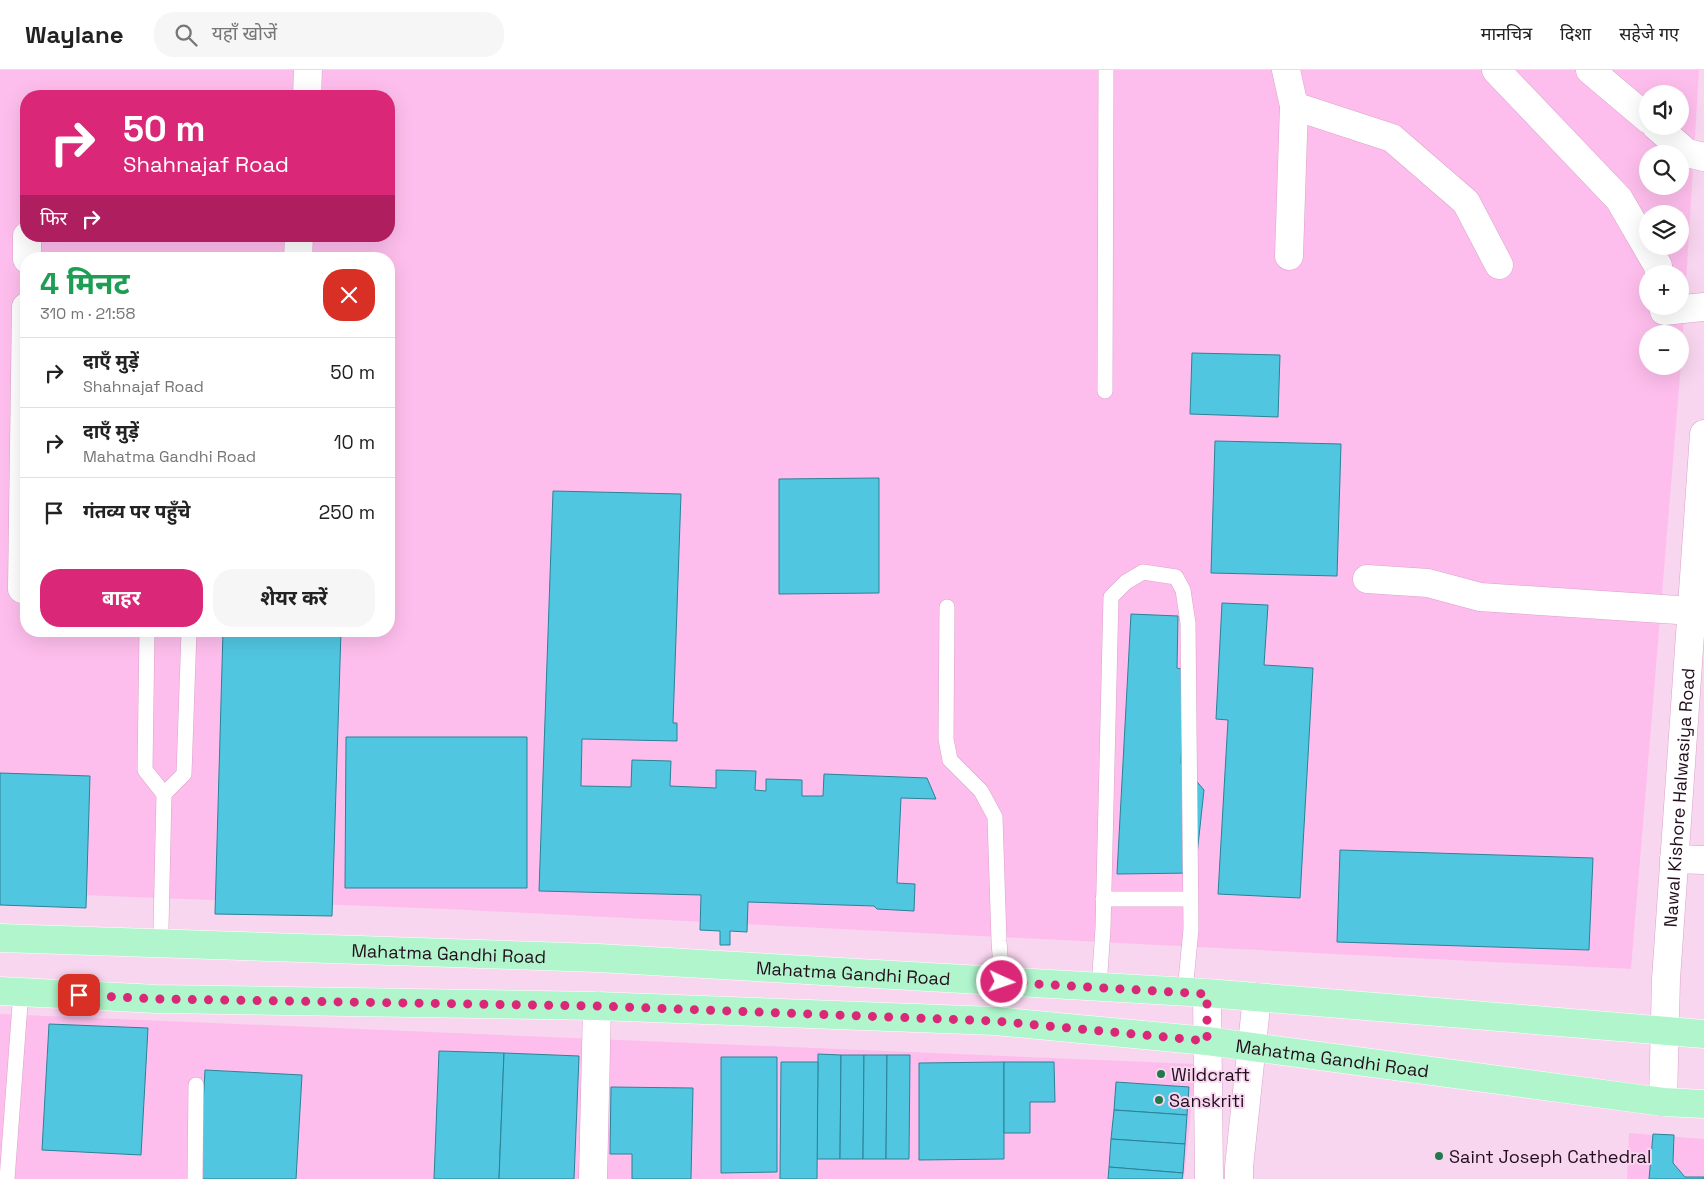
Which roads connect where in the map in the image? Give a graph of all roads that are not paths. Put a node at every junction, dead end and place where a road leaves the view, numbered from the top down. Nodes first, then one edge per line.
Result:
1 (308, 70) edge
2 (1106, 70) edge
3 (1286, 70) edge
4 (1496, 70) edge
5 (1590, 70) edge
6 (307, 90) edge
7 (1294, 106) junction
8 (1639, 111) edge
9 (1666, 135) edge
10 (1704, 157) edge
11 (1290, 256) dead end
12 (1499, 265) dead end
13 (1657, 265) edge
14 (1704, 307) edge
15 (1689, 308) edge
16 (1105, 392) dead end
17 (1704, 434) edge
18 (1367, 579) dead end
19 (947, 607) dead end
20 (1693, 611) junction
21 (148, 637) edge
22 (189, 637) edge
23 (1694, 739) edge
24 (164, 794) junction
25 (1674, 859) junction
26 (1704, 860) edge
27 (1103, 899) junction
28 (1190, 899) junction
29 (161, 928) dead end
30 (0, 938) edge
31 (1002, 982) junction
32 (1099, 987) junction
33 (10, 991) edge
34 (1196, 993) junction
35 (1257, 997) junction
36 (597, 1006) junction
37 (1665, 1030) junction
38 (1704, 1034) edge
39 (1207, 1041) junction
40 (1252, 1047) junction
41 (196, 1085) dead end
42 (1663, 1102) junction
43 (1704, 1104) edge
44 (6, 1179) edge
45 (195, 1179) edge
46 (594, 1179) edge
47 (1209, 1179) edge
48 (1239, 1179) edge

1 - 6 street
2 - 16 lane
3 - 7 street
4 - 13 street
5 - 8 street
7 - 11 street
7 - 12 street
9 - 10 street
14 - 15 street
17 - 20 street, Nawal Kishore Halwasiya Road
18 - 20 street
19 - 31 lane
20 - 23 street, Nawal Kishore Halwasiya Road
21 - 24 lane
22 - 24 lane
23 - 25 street, Nawal Kishore Halwasiya Road
24 - 29 lane
25 - 26 street
25 - 37 street, Nawal Kishore Halwasiya Road
27 - 28 lane
27 - 28 lane
27 - 32 lane
28 - 34 lane
30 - 31 main road, Mahatma Gandhi Road
31 - 32 main road, Mahatma Gandhi Road
32 - 34 main road, Mahatma Gandhi Road
33 - 36 main road, Mahatma Gandhi Road
33 - 44 lane
34 - 35 main road, Mahatma Gandhi Road
34 - 39 street
35 - 37 main road, Mahatma Gandhi Road
35 - 40 street
36 - 39 main road, Mahatma Gandhi Road
36 - 46 street
37 - 38 main road, Mahatma Gandhi Road
37 - 42 street, Nawal Kishore Halwasiya Road
39 - 40 main road, Mahatma Gandhi Road
39 - 47 street
40 - 42 main road, Mahatma Gandhi Road
40 - 48 street
41 - 45 lane
42 - 43 main road, Mahatma Gandhi Road

